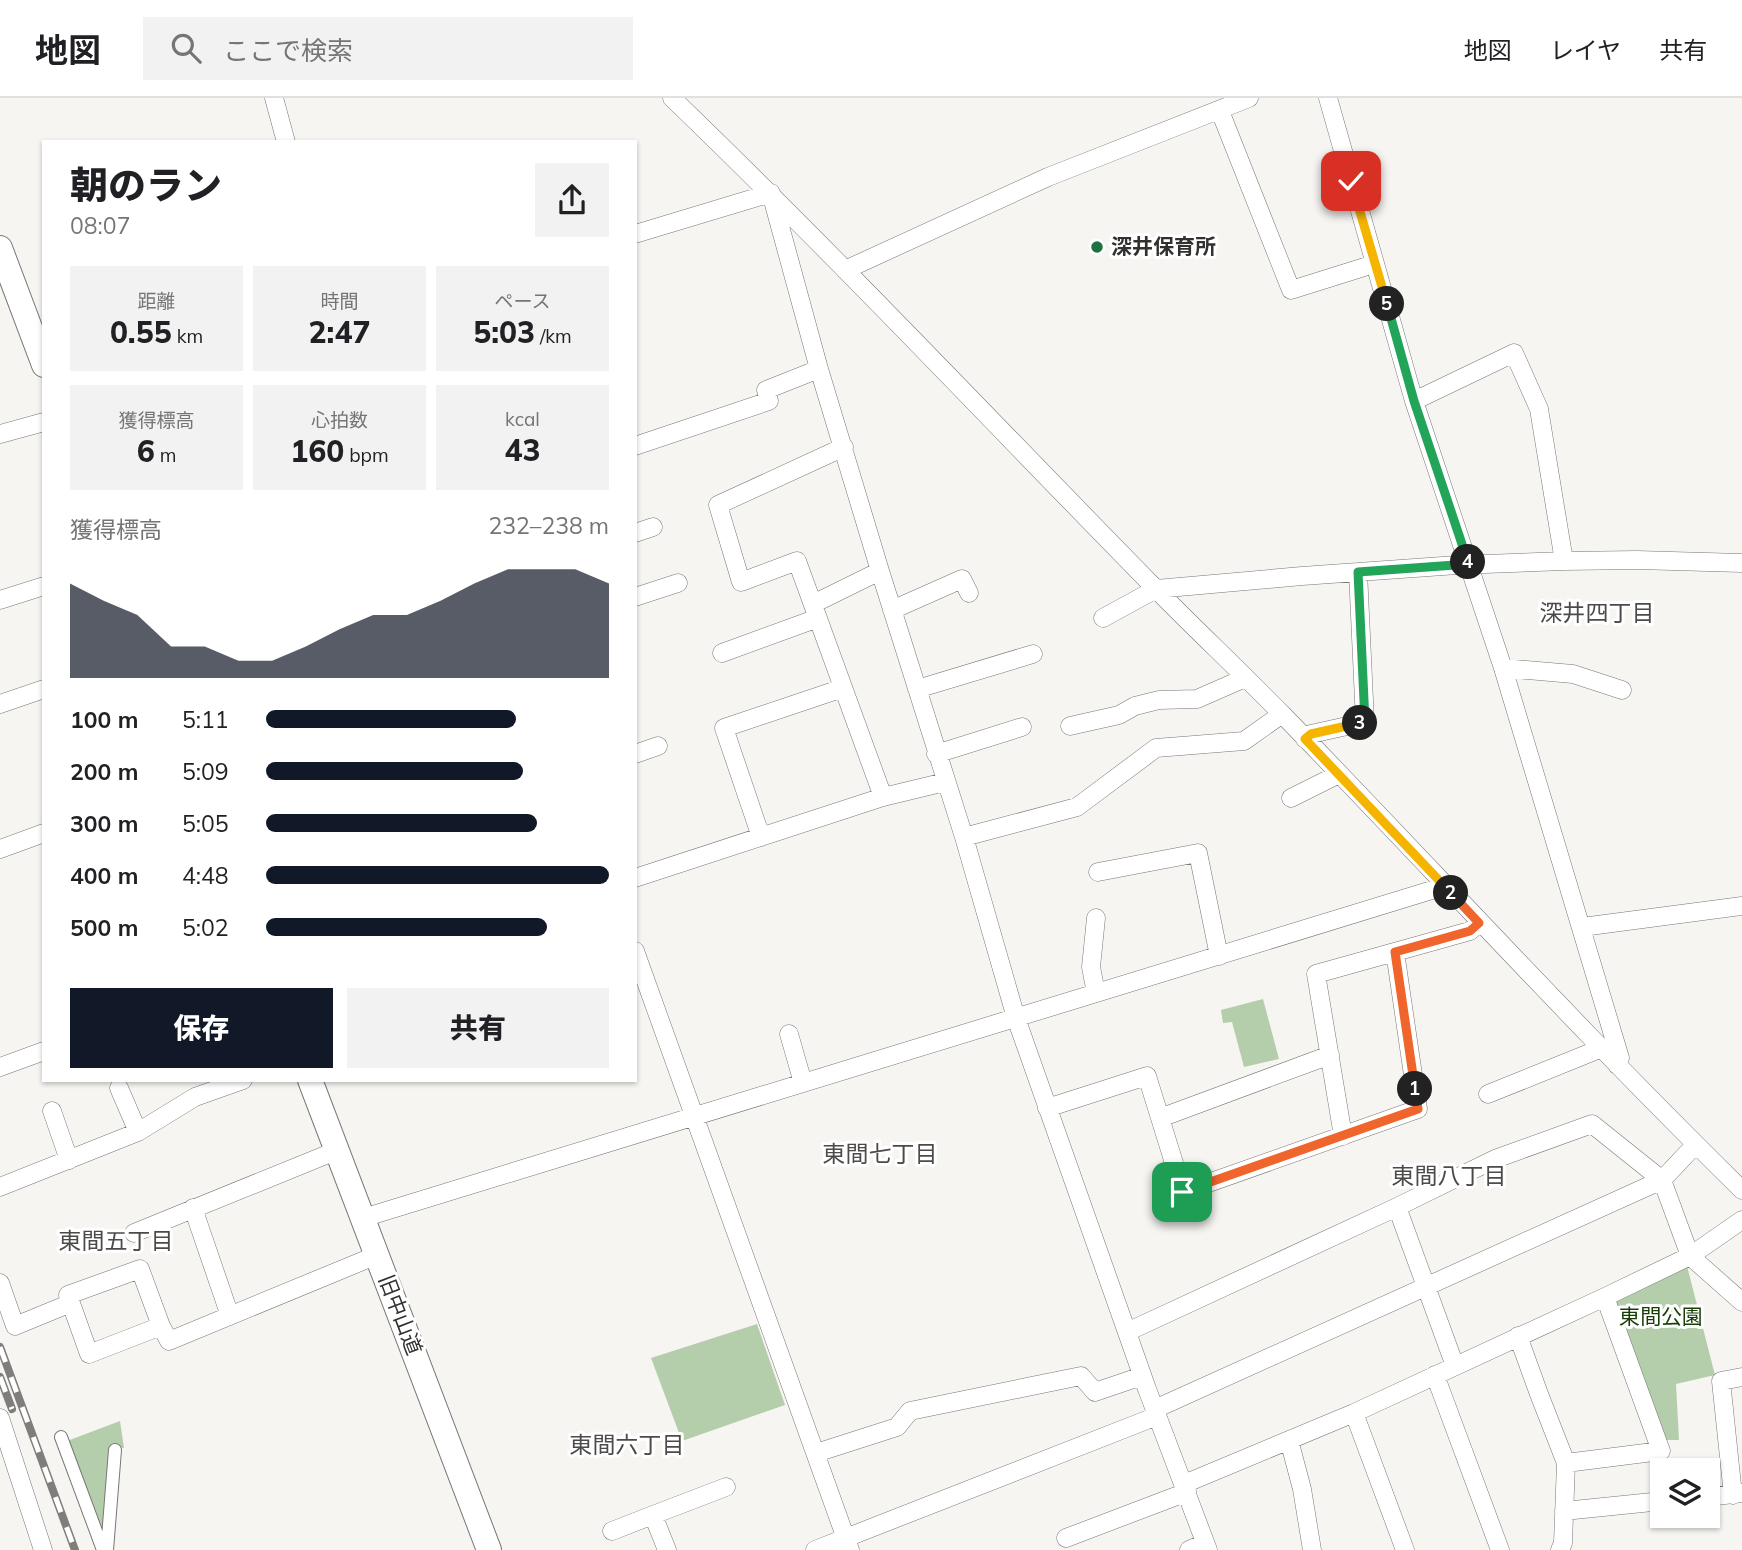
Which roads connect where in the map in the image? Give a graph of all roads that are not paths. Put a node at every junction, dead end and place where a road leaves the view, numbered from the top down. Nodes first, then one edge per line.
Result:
1 (274, 98) edge
2 (672, 98) edge
3 (1249, 98) edge
4 (1328, 98) edge
5 (1220, 111) junction
6 (285, 140) edge
7 (771, 193) junction
8 (637, 233) edge
9 (0, 248) edge
10 (1374, 264) junction
11 (845, 270) junction
12 (42, 360) edge
13 (819, 369) junction
14 (1414, 401) junction
15 (42, 423) edge
16 (0, 435) edge
17 (637, 445) edge
18 (844, 447) junction
19 (653, 527) dead end
20 (637, 532) edge
21 (1564, 561) junction
22 (1742, 563) edge
23 (1469, 564) junction
24 (880, 571) junction
25 (1358, 572) junction
26 (678, 583) dead end
27 (42, 587) edge
28 (1156, 589) junction
29 (969, 593) dead end
30 (637, 596) edge
31 (0, 600) edge
32 (892, 610) junction
33 (816, 611) junction
34 (1103, 618) dead end
35 (722, 653) dead end
36 (1033, 654) dead end
37 (1503, 667) junction
38 (1245, 678) junction
39 (843, 688) junction
40 (42, 689) edge
41 (916, 689) junction
42 (1622, 690) dead end
43 (0, 704) edge
44 (1282, 714) junction
45 (1070, 726) dead end
46 (1022, 727) dead end
47 (1305, 739) junction
48 (658, 746) dead end
49 (637, 753) edge
50 (936, 754) junction
51 (1339, 774) junction
52 (945, 782) junction
53 (883, 797) junction
54 (1291, 798) dead end
55 (42, 834) edge
56 (964, 836) junction
57 (761, 837) junction
58 (0, 849) edge
59 (1098, 872) dead end
60 (637, 877) edge
61 (1445, 886) junction
62 (1742, 906) edge
63 (1096, 918) dead end
64 (1479, 923) junction
65 (1582, 927) junction
66 (1395, 952) junction
67 (637, 956) edge
68 (1219, 956) junction
69 (1096, 993) junction
70 (1016, 1018) junction
71 (789, 1034) dead end
72 (1602, 1048) junction
73 (42, 1052) edge
74 (1330, 1055) junction
75 (1617, 1065) junction
76 (0, 1067) edge
77 (231, 1082) edge
78 (311, 1082) edge
79 (803, 1083) junction
80 (119, 1088) dead end
81 (196, 1088) edge
82 (1488, 1094) dead end
83 (1047, 1108) junction
84 (52, 1111) dead end
85 (696, 1116) junction
86 (1160, 1118) junction
87 (138, 1132) junction
88 (1343, 1136) junction
89 (1695, 1145) junction
90 (338, 1150) junction
91 (69, 1160) junction
92 (1662, 1180) junction
93 (0, 1187) edge
94 (1742, 1190) edge
95 (1397, 1207) junction
96 (193, 1208) junction
97 (363, 1217) junction
98 (1742, 1220) edge
99 (134, 1233) dead end
100 (377, 1255) junction
101 (1690, 1256) junction
102 (0, 1283) edge
103 (1426, 1287) junction
104 (1605, 1297) junction
105 (1742, 1302) edge
106 (71, 1303) junction
107 (230, 1316) junction
108 (161, 1326) junction
109 (1127, 1332) junction
110 (1518, 1336) junction
111 (1455, 1366) junction
112 (1436, 1375) junction
113 (1142, 1376) junction
114 (1742, 1377) edge
115 (1156, 1412) junction
116 (1354, 1413) junction
117 (1, 1421) edge
118 (61, 1437) dead end
119 (1289, 1440) junction
120 (116, 1450) dead end
121 (816, 1453) junction
122 (1566, 1463) junction
123 (726, 1487) dead end
124 (1185, 1488) junction
125 (1737, 1494) edge
126 (1650, 1503) edge
127 (1564, 1511) junction
128 (653, 1516) junction
129 (612, 1531) dead end
130 (1066, 1538) dead end
131 (848, 1543) edge
132 (1201, 1548) edge
133 (43, 1550) edge
134 (105, 1550) edge
135 (489, 1550) edge
136 (667, 1550) edge
137 (815, 1550) edge
138 (1312, 1550) edge
139 (1405, 1550) edge
140 (1500, 1550) edge
141 (1560, 1550) edge

1 - 6 street
2 - 7 street
3 - 5 street
4 - 10 street
5 - 10 street
5 - 11 street
7 - 8 street
7 - 11 street
7 - 13 street
9 - 12 main road
10 - 14 street
11 - 28 street
13 - 17 street
13 - 18 street
14 - 21 street
14 - 23 street
15 - 16 street
18 - 24 street
18 - 33 street
19 - 20 street
21 - 22 street
21 - 23 street
23 - 25 street
23 - 37 street
24 - 32 street
24 - 33 street
25 - 28 street
25 - 47 street
26 - 30 street
27 - 31 street
28 - 34 street
28 - 38 street
29 - 32 street
32 - 41 street
33 - 35 street
33 - 39 street
36 - 41 street
37 - 42 street
37 - 65 street
38 - 44 street
38 - 45 street
39 - 53 street
39 - 57 street
40 - 43 street
41 - 50 street
44 - 47 street
44 - 56 street
46 - 50 street
47 - 51 street
48 - 49 street
50 - 52 street
51 - 54 street
51 - 61 street
52 - 53 street
52 - 56 street
53 - 57 street
55 - 58 street
56 - 70 street
57 - 60 street
59 - 68 street
61 - 64 street
61 - 68 street
62 - 65 street
63 - 69 street
64 - 66 street
64 - 72 street
65 - 75 street
66 - 74 street
66 - 88 street
67 - 85 street
68 - 69 street
69 - 70 street
70 - 79 street
70 - 83 street
71 - 79 street
72 - 75 street
72 - 82 street
73 - 76 street
74 - 86 street
74 - 88 street
75 - 89 street
77 - 81 street
78 - 90 main road, 旧中山道
79 - 85 street
80 - 87 street
81 - 87 street
83 - 86 street
83 - 109 street
84 - 91 street
85 - 97 street
85 - 121 street
86 - 88 street
87 - 91 street
89 - 92 street
89 - 94 street
90 - 96 street
90 - 97 main road, 旧中山道
91 - 93 street
92 - 95 street
92 - 101 street
92 - 103 street
95 - 103 street
95 - 109 street
96 - 99 street
96 - 107 street
97 - 100 main road, 旧中山道
98 - 101 street
100 - 107 street
100 - 135 main road, 旧中山道
101 - 104 street
101 - 105 street
102 - 106 street
103 - 111 street
103 - 115 street
104 - 110 street
104 - 122 street
106 - 108 street
106 - 108 street
107 - 108 street
109 - 113 street
110 - 111 street
110 - 122 street
111 - 112 street
112 - 116 street
112 - 140 street
113 - 115 street
113 - 121 street
114 - 125 street
115 - 124 street
115 - 131 street
116 - 119 street
116 - 139 street
117 - 133 street
118 - 134 street
119 - 124 street
119 - 138 street
120 - 134 street
121 - 131 street
122 - 127 street
123 - 128 street
124 - 130 street
124 - 132 street
126 - 127 street
127 - 141 street
128 - 129 street
128 - 136 street
131 - 137 street

